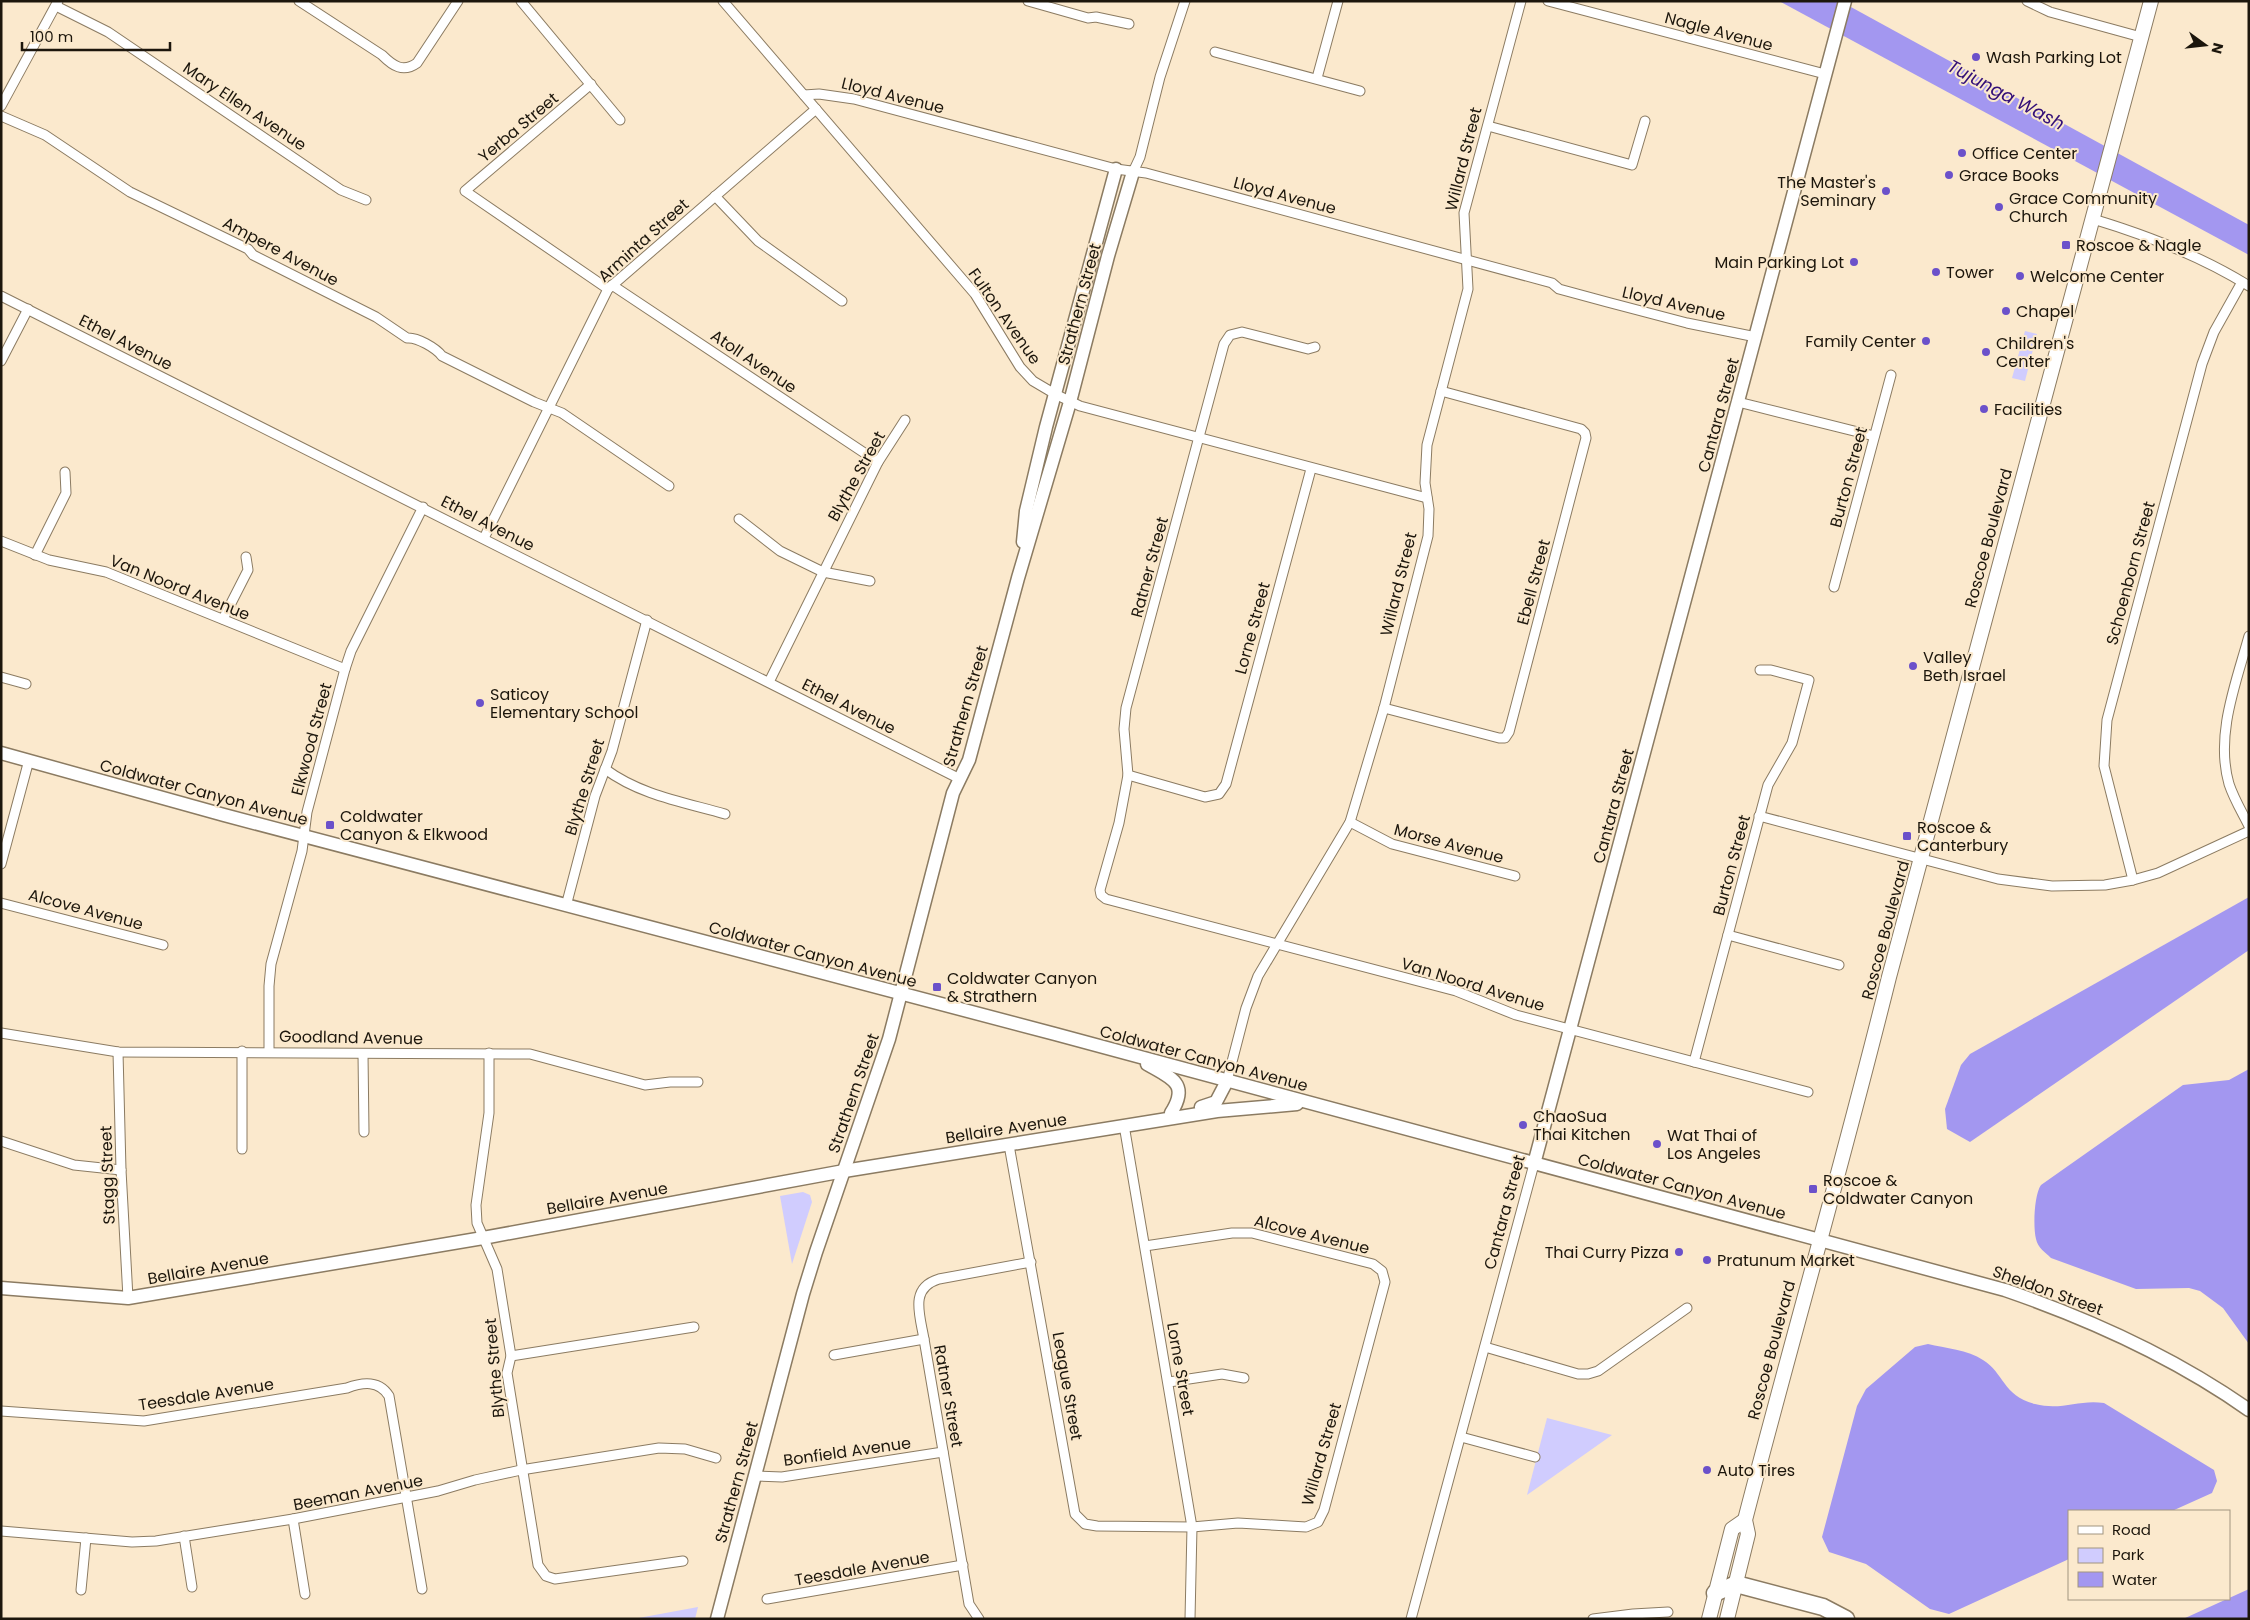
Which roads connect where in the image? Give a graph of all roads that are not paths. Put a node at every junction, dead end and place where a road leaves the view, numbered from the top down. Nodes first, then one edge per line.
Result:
1 (300, 1) edge
2 (458, 1) edge
3 (521, 1) edge
4 (723, 1) edge
5 (1028, 1) edge
6 (1179, 1) edge
7 (1186, 1) edge
8 (1338, 1) edge
9 (1521, 1) edge
10 (1548, 1) edge
11 (1845, 1) edge
12 (2027, 1) edge
13 (2151, 1) edge
14 (57, 4) edge
15 (1129, 24) dead end
16 (2141, 37) junction
17 (1173, 39) junction
18 (1215, 52) dead end
19 (1825, 74) junction
20 (1317, 78) junction
21 (591, 84) junction
22 (1360, 91) dead end
23 (804, 95) junction
24 (1, 106) edge
25 (816, 109) junction
26 (1, 116) edge
27 (620, 120) dead end
28 (1645, 121) dead end
29 (1488, 126) junction
30 (1116, 169) junction
31 (1133, 172) junction
32 (465, 192) joint
33 (715, 196) junction
34 (366, 200) dead end
35 (2093, 218) junction
36 (1466, 260) junction
37 (2245, 284) edge
38 (610, 287) junction
39 (1, 296) edge
40 (842, 301) dead end
41 (28, 309) junction
42 (1756, 337) junction
43 (1315, 347) dead end
44 (1, 361) edge
45 (1891, 375) dead end
46 (1441, 391) junction
47 (1055, 394) junction
48 (1070, 402) junction
49 (1738, 402) junction
50 (547, 408) junction
51 (905, 420) dead end
52 (1874, 436) junction
53 (1199, 439) junction
54 (878, 462) junction
55 (1310, 469) junction
56 (65, 472) dead end
57 (669, 486) dead end
58 (1427, 498) junction
59 (423, 507) junction
60 (739, 519) dead end
61 (484, 538) junction
62 (1, 540) edge
63 (35, 556) junction
64 (246, 557) dead end
65 (823, 572) junction
66 (1018, 578) junction
67 (870, 581) dead end
68 (1834, 587) dead end
69 (223, 619) junction
70 (647, 620) junction
71 (2249, 636) edge
72 (345, 669) junction
73 (1760, 670) dead end
74 (1, 677) edge
75 (769, 682) junction
76 (26, 684) dead end
77 (1384, 708) junction
78 (1, 753) edge
79 (29, 760) junction
80 (605, 769) junction
81 (1128, 775) junction
82 (960, 779) junction
83 (725, 814) dead end
84 (1759, 816) junction
85 (1350, 822) junction
86 (2249, 826) edge
87 (2249, 831) edge
88 (304, 836) junction
89 (1922, 858) junction
90 (1, 864) edge
91 (1515, 876) dead end
92 (2133, 880) junction
93 (1101, 895) joint
94 (1, 903) edge
95 (566, 906) junction
96 (1728, 935) junction
97 (1277, 943) junction
98 (163, 945) dead end
99 (1839, 965) dead end
100 (902, 995) junction
101 (1570, 1029) junction
102 (1, 1033) edge
103 (242, 1051) junction
104 (269, 1051) junction
105 (118, 1052) junction
106 (490, 1053) junction
107 (363, 1054) junction
108 (1134, 1056) junction
109 (1694, 1062) junction
110 (1227, 1081) junction
111 (698, 1082) dead end
112 (1808, 1092) dead end
113 (1307, 1103) junction
114 (1217, 1111) junction
115 (1171, 1113) junction
116 (1124, 1125) junction
117 (364, 1132) dead end
118 (1, 1141) edge
119 (1009, 1145) junction
120 (242, 1149) dead end
121 (1534, 1164) junction
122 (121, 1170) junction
123 (844, 1171) junction
124 (483, 1238) junction
125 (1819, 1239) junction
126 (1145, 1246) junction
127 (1030, 1262) junction
128 (1382, 1271) joint
129 (1, 1288) edge
130 (128, 1298) junction
131 (1687, 1308) dead end
132 (694, 1326) dead end
133 (924, 1339) junction
134 (1485, 1348) junction
135 (834, 1355) dead end
136 (511, 1356) junction
137 (1244, 1378) dead end
138 (1169, 1382) junction
139 (2249, 1410) edge
140 (1, 1411) edge
141 (1461, 1436) junction
142 (943, 1452) junction
143 (716, 1458) dead end
144 (1535, 1458) dead end
145 (521, 1470) junction
146 (754, 1476) junction
147 (406, 1497) junction
148 (293, 1520) junction
149 (1745, 1520) junction
150 (1192, 1527) junction
151 (1, 1532) edge
152 (184, 1536) junction
153 (86, 1538) junction
154 (683, 1560) dead end
155 (963, 1565) junction
156 (1736, 1584) junction
157 (192, 1587) dead end
158 (81, 1590) dead end
159 (422, 1590) dead end
160 (1716, 1593) junction
161 (305, 1594) dead end
162 (767, 1600) dead end
163 (1668, 1612) dead end
164 (717, 1619) edge
165 (979, 1619) edge
166 (1190, 1619) edge
167 (1411, 1619) edge
168 (1593, 1619) edge
169 (1709, 1619) edge
170 (1727, 1619) edge
171 (1846, 1619) edge

1 - 2 street
3 - 21 street
4 - 23 street, Fulton Avenue
5 - 15 street
6 - 17 street, Strathern Street
7 - 17 street, Strathern Street
8 - 20 street
9 - 29 street, Willard Street
10 - 19 street, Nagle Avenue
11 - 19 street, Cantara Street
12 - 16 street
13 - 16 main road, Roscoe Boulevard
14 - 24 street
14 - 34 street, Mary Ellen Avenue
16 - 35 main road, Roscoe Boulevard
17 - 31 street, Strathern Street
18 - 20 street
19 - 42 street, Cantara Street
20 - 22 street
21 - 27 street
21 - 32 street, Yerba Street
23 - 25 street, Fulton Avenue
23 - 30 street, Lloyd Avenue
25 - 33 street, Arminta Street
25 - 47 street, Fulton Avenue
26 - 50 street, Ampere Avenue
28 - 29 street
29 - 36 street, Willard Street
30 - 31 street, Lloyd Avenue
30 - 47 street, Strathern Street
31 - 36 street, Lloyd Avenue
31 - 48 street, Strathern Street
32 - 38 street, Atoll Avenue
33 - 38 street, Arminta Street
33 - 40 street
35 - 37 street
35 - 89 main road, Roscoe Boulevard
36 - 42 street, Lloyd Avenue
36 - 46 street, Willard Street
37 - 92 street, Schoenborn Street
38 - 50 street, Arminta Street
38 - 54 street, Atoll Avenue
39 - 41 street, Ethel Avenue
41 - 44 street
41 - 59 street, Ethel Avenue
42 - 49 street, Cantara Street
43 - 53 street, Ratner Street
45 - 52 street, Burton Street
46 - 58 street, Willard Street
46 - 77 street, Ebell Street
47 - 48 street, Fulton Avenue
47 - 66 street, Strathern Street
48 - 53 street, Fulton Avenue
48 - 66 street, Strathern Street
49 - 52 street
49 - 101 street, Cantara Street
50 - 57 street
50 - 61 street, Arminta Street
51 - 54 street, Blythe Street
52 - 68 street, Burton Street
53 - 55 street, Fulton Avenue
53 - 81 street, Ratner Street
54 - 65 street, Blythe Street
55 - 58 street, Fulton Avenue
55 - 81 street, Lorne Street
56 - 63 street
58 - 77 street, Willard Street
59 - 61 street, Ethel Avenue
59 - 72 street, Elkwood Street
60 - 65 street
61 - 70 street, Ethel Avenue
62 - 63 street, Van Noord Avenue
63 - 69 street, Van Noord Avenue
64 - 69 street
65 - 67 street
65 - 75 street, Blythe Street
66 - 82 street, Strathern Street
69 - 72 street, Van Noord Avenue
70 - 75 street, Ethel Avenue
70 - 80 street, Blythe Street
71 - 86 street
72 - 88 street, Elkwood Street
73 - 84 street, Burton Street
74 - 76 street
75 - 82 street, Ethel Avenue
77 - 85 street, Willard Street
78 - 79 street, Coldwater Canyon Avenue
79 - 88 street, Coldwater Canyon Avenue
79 - 90 street
80 - 83 street
80 - 95 street, Blythe Street
81 - 93 street, Ratner Street
82 - 100 street, Strathern Street
84 - 89 street
84 - 96 street, Burton Street
85 - 91 street, Morse Avenue
85 - 97 street, Willard Street
87 - 92 street
88 - 95 street, Coldwater Canyon Avenue
88 - 104 street, Elkwood Street
89 - 92 street
89 - 125 main road, Roscoe Boulevard
93 - 97 street, Van Noord Avenue
94 - 98 street, Alcove Avenue
95 - 100 street, Coldwater Canyon Avenue
96 - 99 street
96 - 109 street, Burton Street
97 - 101 street, Van Noord Avenue
97 - 110 street, Willard Street
100 - 108 street, Coldwater Canyon Avenue
100 - 123 street, Strathern Street
101 - 109 street, Van Noord Avenue
101 - 121 street, Cantara Street
102 - 105 street, Goodland Avenue
103 - 104 street, Goodland Avenue
103 - 105 street, Goodland Avenue
103 - 120 street
104 - 107 street, Goodland Avenue
105 - 122 street, Stagg Street
106 - 107 street, Goodland Avenue
106 - 111 street, Goodland Avenue
106 - 124 street, Blythe Street
107 - 117 street
108 - 110 street, Coldwater Canyon Avenue
108 - 115 street
109 - 112 street, Van Noord Avenue
110 - 113 street, Coldwater Canyon Avenue
110 - 114 street
110 - 115 street, Willard Street
113 - 114 street, Bellaire Avenue
113 - 121 street, Coldwater Canyon Avenue
114 - 116 street, Bellaire Avenue
115 - 116 street, Willard Street
116 - 119 street, Bellaire Avenue
116 - 126 street, Lorne Street
118 - 122 street
119 - 123 street, Bellaire Avenue
119 - 127 street, League Street
121 - 125 street, Coldwater Canyon Avenue
121 - 134 street, Cantara Street
122 - 130 street, Stagg Street
123 - 124 street, Bellaire Avenue
123 - 146 street, Strathern Street
124 - 130 street, Bellaire Avenue
124 - 136 street, Blythe Street
125 - 139 street, Sheldon Street
125 - 149 main road, Roscoe Boulevard
126 - 128 street, Alcove Avenue
126 - 138 street, Lorne Street
127 - 133 street, Ratner Street
127 - 150 street, League Street
128 - 150 street, Willard Street
129 - 130 street, Bellaire Avenue
131 - 134 street
132 - 136 street
133 - 135 street
133 - 142 street, Ratner Street
134 - 141 street, Cantara Street
136 - 145 street, Blythe Street
137 - 138 street
138 - 150 street, Lorne Street
140 - 147 street, Teesdale Avenue
141 - 144 street
141 - 167 street, Cantara Street
142 - 146 street, Bonfield Avenue
142 - 155 street, Ratner Street
143 - 145 street, Beeman Avenue
145 - 147 street, Beeman Avenue
145 - 154 street, Blythe Street
146 - 164 street, Strathern Street
147 - 148 street, Beeman Avenue
147 - 159 street
148 - 152 street, Beeman Avenue
148 - 161 street
149 - 156 main road, Roscoe Boulevard
149 - 160 main road, Roscoe Boulevard
150 - 166 street, Lorne Street
151 - 153 street, Beeman Avenue
152 - 153 street, Beeman Avenue
152 - 157 street
153 - 158 street
155 - 162 street, Teesdale Avenue
155 - 165 street, Ratner Street
156 - 160 highway
156 - 170 main road, Roscoe Boulevard
156 - 171 highway
160 - 169 main road, Roscoe Boulevard
163 - 168 street

